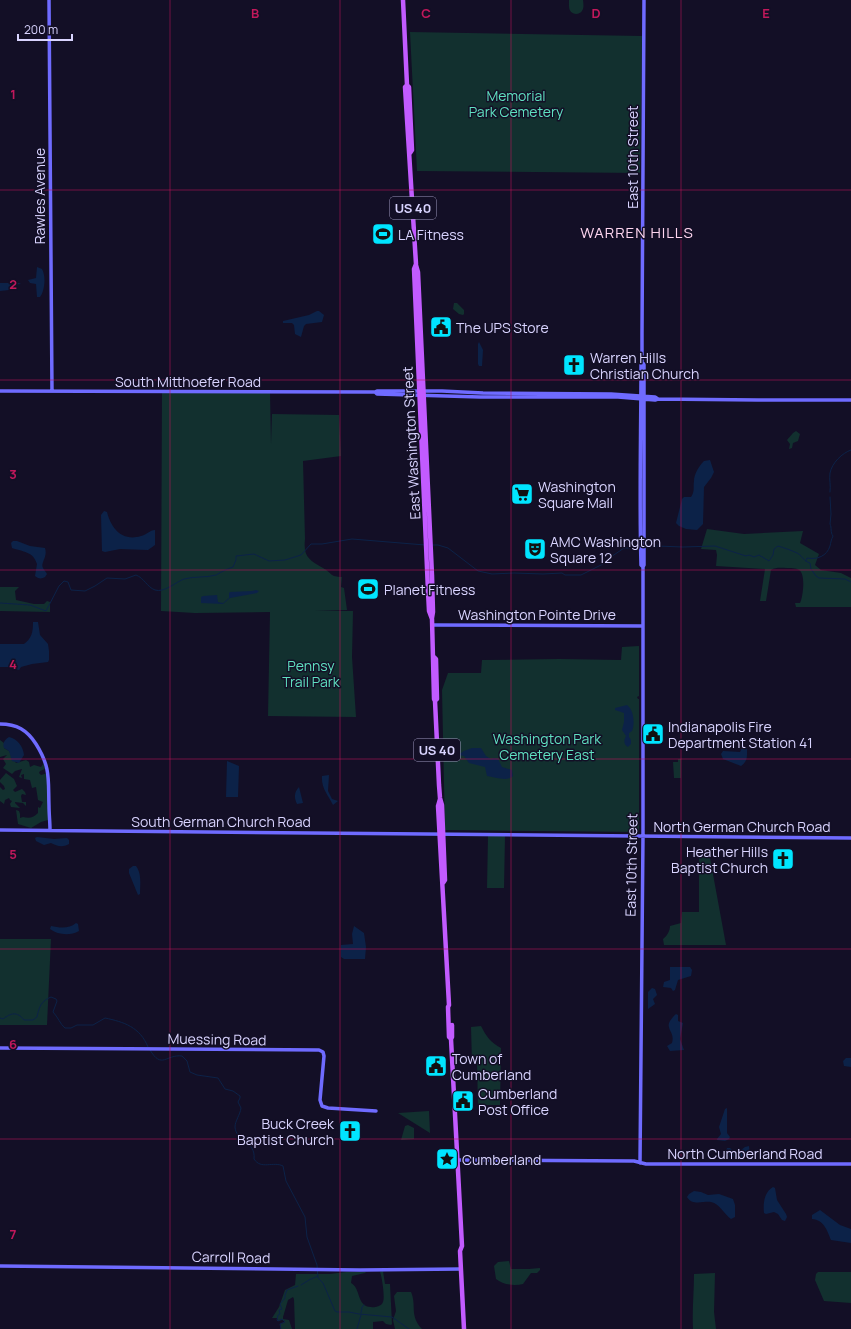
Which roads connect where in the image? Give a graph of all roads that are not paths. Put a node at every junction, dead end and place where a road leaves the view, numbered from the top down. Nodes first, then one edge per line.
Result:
1 (49, 0) edge
2 (403, 0) edge
3 (644, 0) edge
4 (0, 391) edge
5 (52, 391) junction
6 (422, 391) junction
7 (375, 392) junction
8 (619, 394) junction
9 (609, 397) junction
10 (642, 397) junction
11 (851, 400) edge
12 (432, 622) junction
13 (642, 626) junction
14 (0, 724) edge
15 (0, 830) edge
16 (49, 830) junction
17 (441, 834) junction
18 (643, 836) junction
19 (851, 838) edge
20 (0, 1048) edge
21 (376, 1111) dead end
22 (456, 1160) junction
23 (640, 1163) junction
24 (851, 1164) edge
25 (0, 1266) edge
26 (461, 1269) junction
27 (464, 1329) edge

1 - 5 main road, Rawles Avenue
2 - 6 main road, East Washington Street / US 40
3 - 10 main road, East 10th Street
4 - 5 main road, South Mitthoefer Road
5 - 7 main road, South Mitthoefer Road
6 - 7 main road, South Mitthoefer Road
6 - 7 main road, South Mitthoefer Road
6 - 8 main road
6 - 9 main road
6 - 12 main road, East Washington Street / US 40
8 - 9 main road
8 - 10 main road
9 - 10 main road
10 - 11 main road
10 - 13 main road, East 10th Street
12 - 13 main road, Washington Pointe Drive
12 - 17 main road, East Washington Street / US 40
13 - 18 main road, East 10th Street
14 - 16 main road
15 - 16 main road, South German Church Road
16 - 17 main road, South German Church Road
17 - 18 main road, North German Church Road
17 - 22 main road, East Washington Street / US 40
18 - 19 main road, North German Church Road
18 - 23 main road, East 10th Street
20 - 21 main road, Muessing Road
22 - 23 main road, North Cumberland Road
22 - 26 main road, East Washington Street / US 40
23 - 24 main road, North Cumberland Road
25 - 26 main road, Carroll Road
26 - 27 main road, US 40

